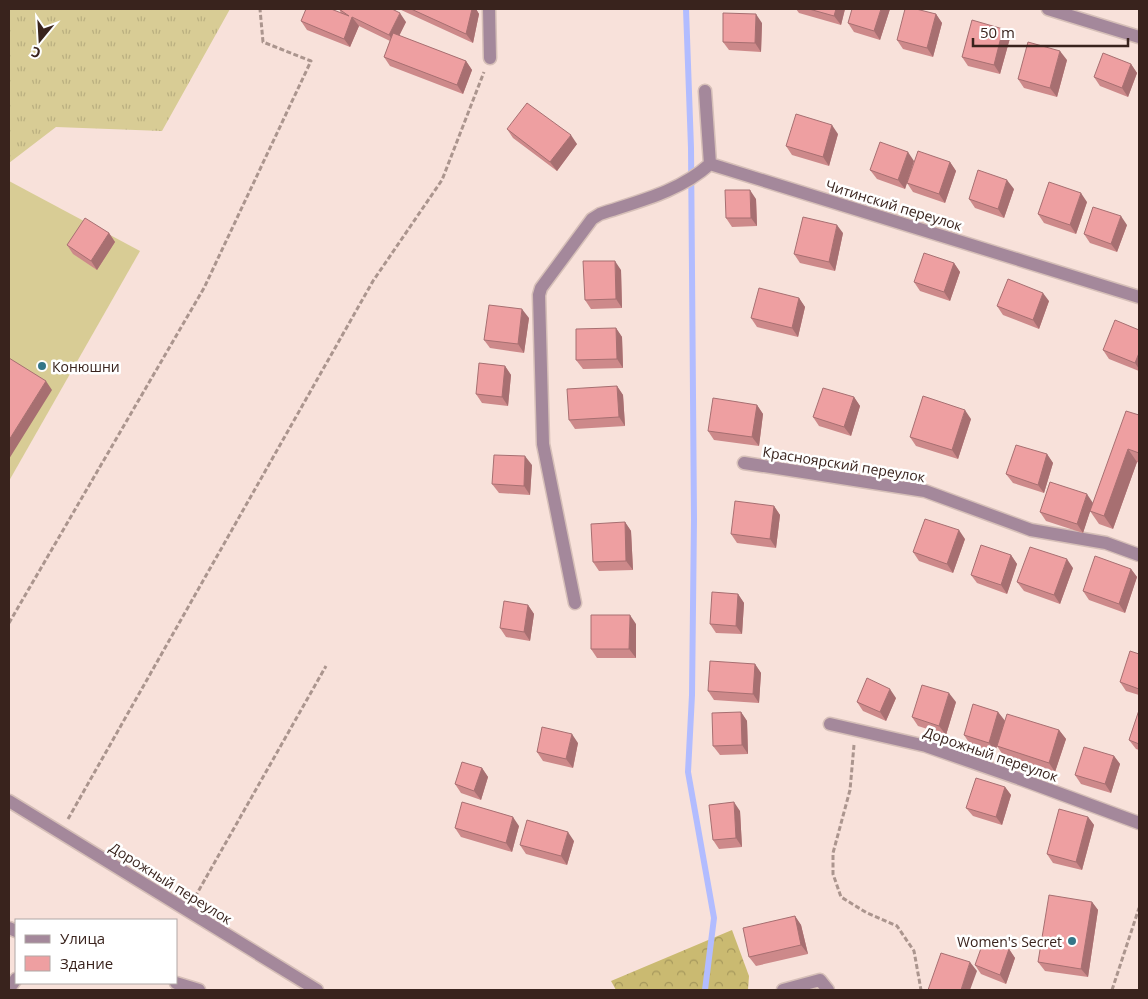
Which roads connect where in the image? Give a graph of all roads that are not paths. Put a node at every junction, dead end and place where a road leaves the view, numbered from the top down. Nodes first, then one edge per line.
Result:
1 (489, 9) edge
2 (1048, 9) edge
3 (1139, 37) edge
4 (490, 58) road end
5 (705, 91) dead end
6 (710, 164) junction
7 (1139, 297) edge
8 (744, 463) dead end
9 (1139, 555) edge
10 (575, 603) dead end
11 (830, 724) dead end
12 (9, 801) edge
13 (1139, 823) edge
14 (178, 984) edge
15 (199, 990) edge
16 (317, 990) edge
17 (783, 990) edge
18 (828, 990) edge

1 - 4 street
2 - 3 street
5 - 6 street
6 - 7 street, Читинский переулок
6 - 10 street
8 - 9 street, Красноярский переулок
11 - 13 street, Дорожный переулок
12 - 16 street, Дорожный переулок
14 - 15 street
17 - 18 street

